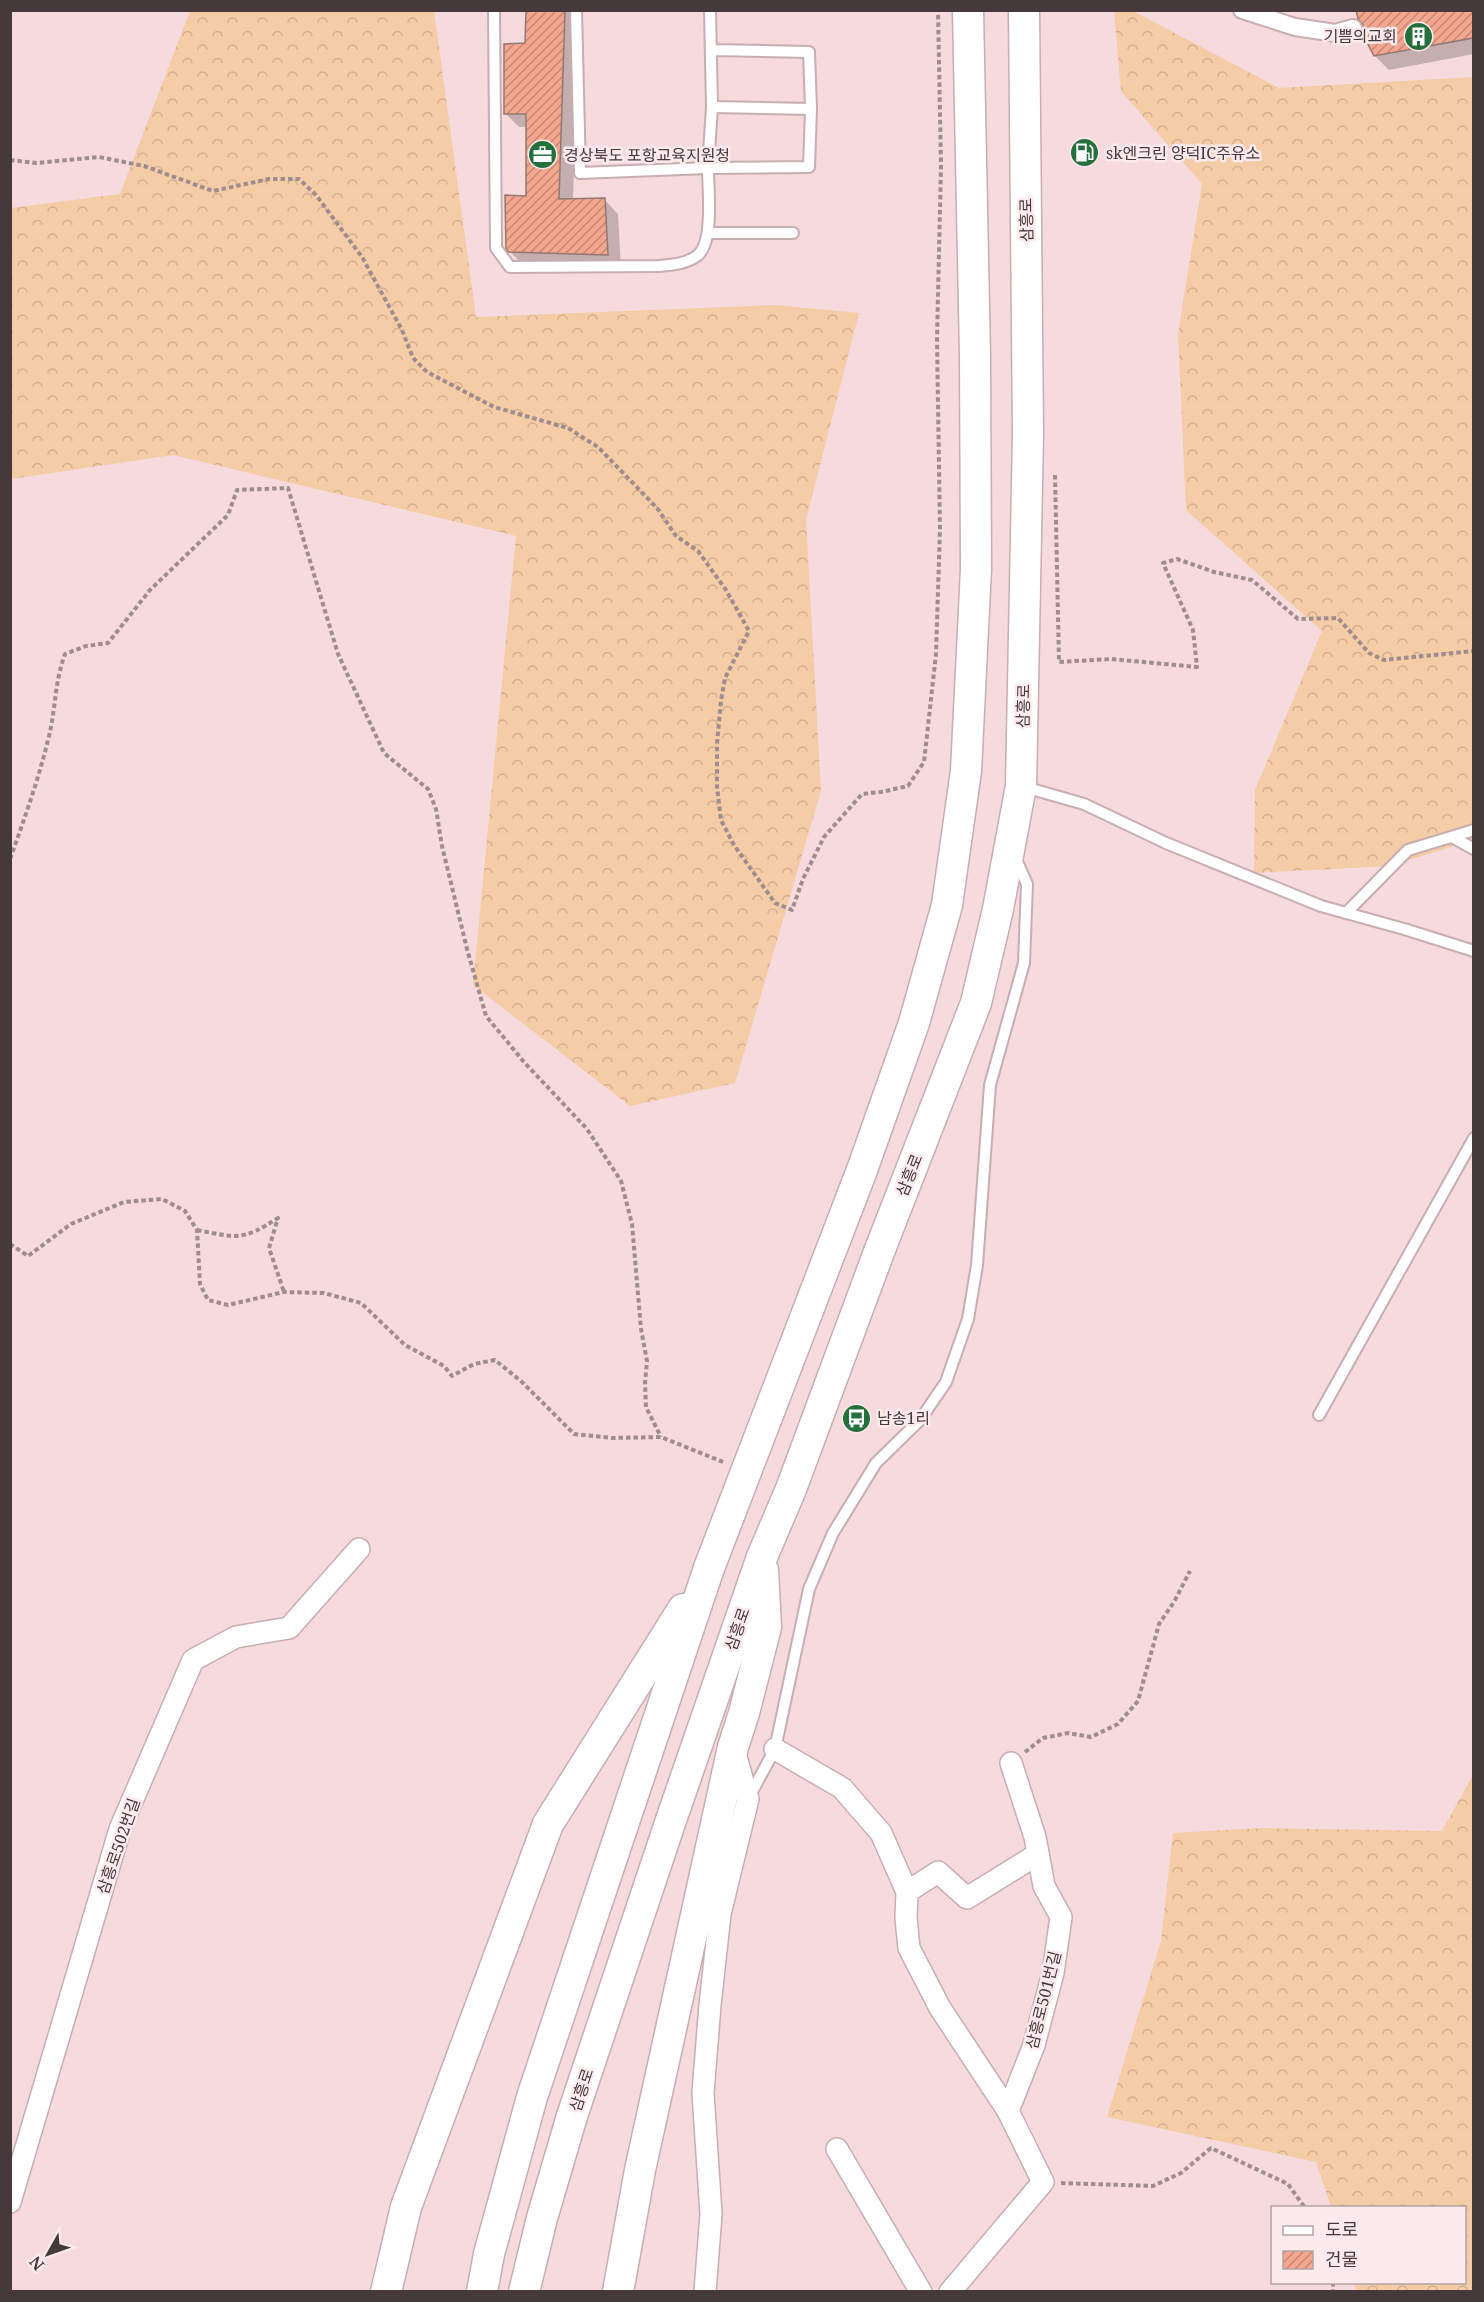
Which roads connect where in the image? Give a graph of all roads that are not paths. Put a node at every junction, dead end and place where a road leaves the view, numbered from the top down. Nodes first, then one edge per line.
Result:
1 (494, 10) edge
2 (576, 10) edge
3 (710, 10) edge
4 (968, 10) edge
5 (1024, 10) edge
6 (1242, 10) edge
7 (1353, 28) dead end
8 (712, 50) junction
9 (712, 107) junction
10 (811, 109) junction
11 (708, 168) junction
12 (793, 233) dead end
13 (708, 234) junction
14 (1021, 786) junction
15 (1473, 830) edge
16 (1452, 837) junction
17 (1011, 847) junction
18 (1473, 849) edge
19 (1346, 913) junction
20 (1473, 951) edge
21 (1473, 1138) edge
22 (1319, 1415) dead end
23 (359, 1549) dead end
24 (762, 1557) junction
25 (709, 1568) junction
26 (733, 1747) junction
27 (775, 1749) junction
28 (1011, 1763) road end
29 (748, 1799) junction
30 (1038, 1854) junction
31 (907, 1892) junction
32 (1008, 2111) junction
33 (837, 2149) dead end
34 (10, 2202) edge
35 (489, 2254) junction
36 (386, 2292) edge
37 (476, 2292) edge
38 (482, 2292) edge
39 (524, 2292) edge
40 (618, 2292) edge
41 (705, 2292) edge
42 (921, 2292) edge
43 (950, 2292) edge

1 - 13 lane
2 - 11 lane
3 - 8 lane
4 - 25 main road
5 - 14 main road, 삼흥로
6 - 7 street
8 - 9 lane
8 - 10 lane
9 - 10 lane
9 - 11 lane
10 - 11 lane
11 - 13 lane
12 - 13 lane
14 - 17 main road, 삼흥로
14 - 19 lane
15 - 16 lane
16 - 18 lane
16 - 19 lane
17 - 24 main road, 삼흥로
17 - 27 lane
19 - 20 lane
21 - 22 lane
23 - 34 street, 삼흥로502번길
24 - 26 main road
24 - 39 main road, 삼흥로
25 - 35 main road
25 - 36 main road
26 - 29 street
26 - 40 main road
27 - 29 lane
27 - 31 street
28 - 30 street, 삼흥로501번길
29 - 41 street
30 - 31 street
30 - 32 street, 삼흥로501번길
31 - 32 street
32 - 43 street
33 - 42 street
35 - 37 main road
35 - 38 main road

